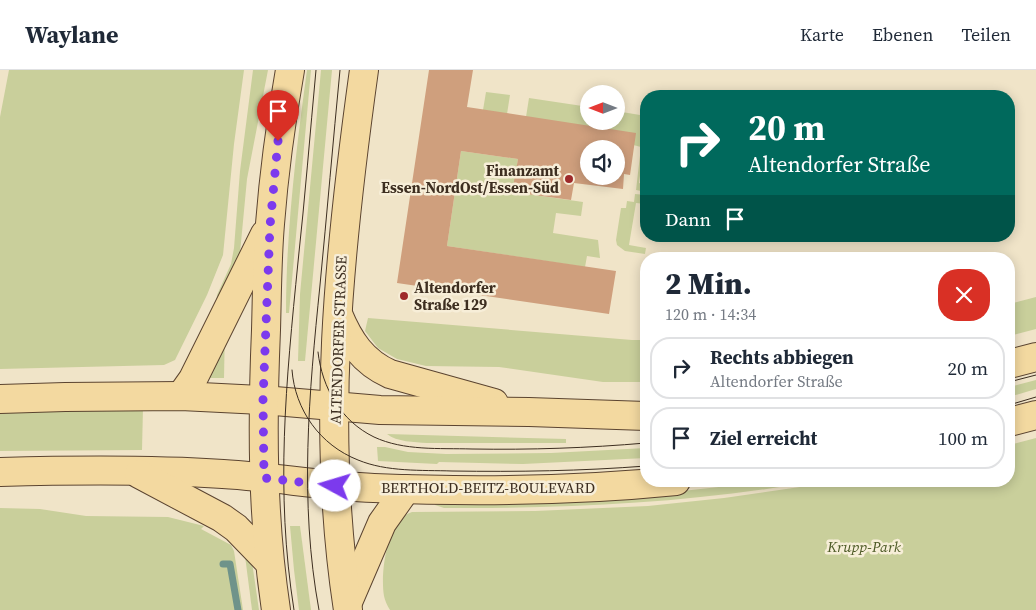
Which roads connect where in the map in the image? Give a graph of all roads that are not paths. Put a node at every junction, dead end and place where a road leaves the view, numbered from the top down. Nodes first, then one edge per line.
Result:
1 (290, 70) edge
2 (364, 70) edge
3 (270, 226) junction
4 (338, 313) junction
5 (1036, 357) edge
6 (1015, 362) edge
7 (182, 396) junction
8 (0, 399) edge
9 (263, 400) junction
10 (334, 406) junction
11 (529, 412) junction
12 (1036, 415) edge
13 (640, 416) edge
14 (1015, 420) edge
15 (131, 470) junction
16 (0, 472) edge
17 (264, 478) junction
18 (640, 483) edge
19 (335, 486) junction
20 (406, 489) junction
21 (269, 562) junction
22 (348, 607) edge
23 (276, 610) edge

1 - 3 main road
2 - 4 main road, ALTENDORFER STRASSE
3 - 7 main road
3 - 9 main road
4 - 10 main road, ALTENDORFER STRASSE
4 - 11 main road
5 - 6 main road
7 - 8 main road
7 - 9 main road
9 - 10 main road
9 - 17 main road
10 - 11 main road
10 - 19 main road, ALTENDORFER STRASSE
11 - 13 main road
12 - 14 main road
15 - 16 main road, BERTHOLD-BEITZ-BOULEVARD
15 - 17 main road, BERTHOLD-BEITZ-BOULEVARD
15 - 21 main road
17 - 19 main road, BERTHOLD-BEITZ-BOULEVARD
17 - 21 main road
18 - 20 main road, BERTHOLD-BEITZ-BOULEVARD
19 - 20 main road, BERTHOLD-BEITZ-BOULEVARD
19 - 22 main road, ALTENDORFER STRASSE
20 - 22 main road
21 - 23 main road

